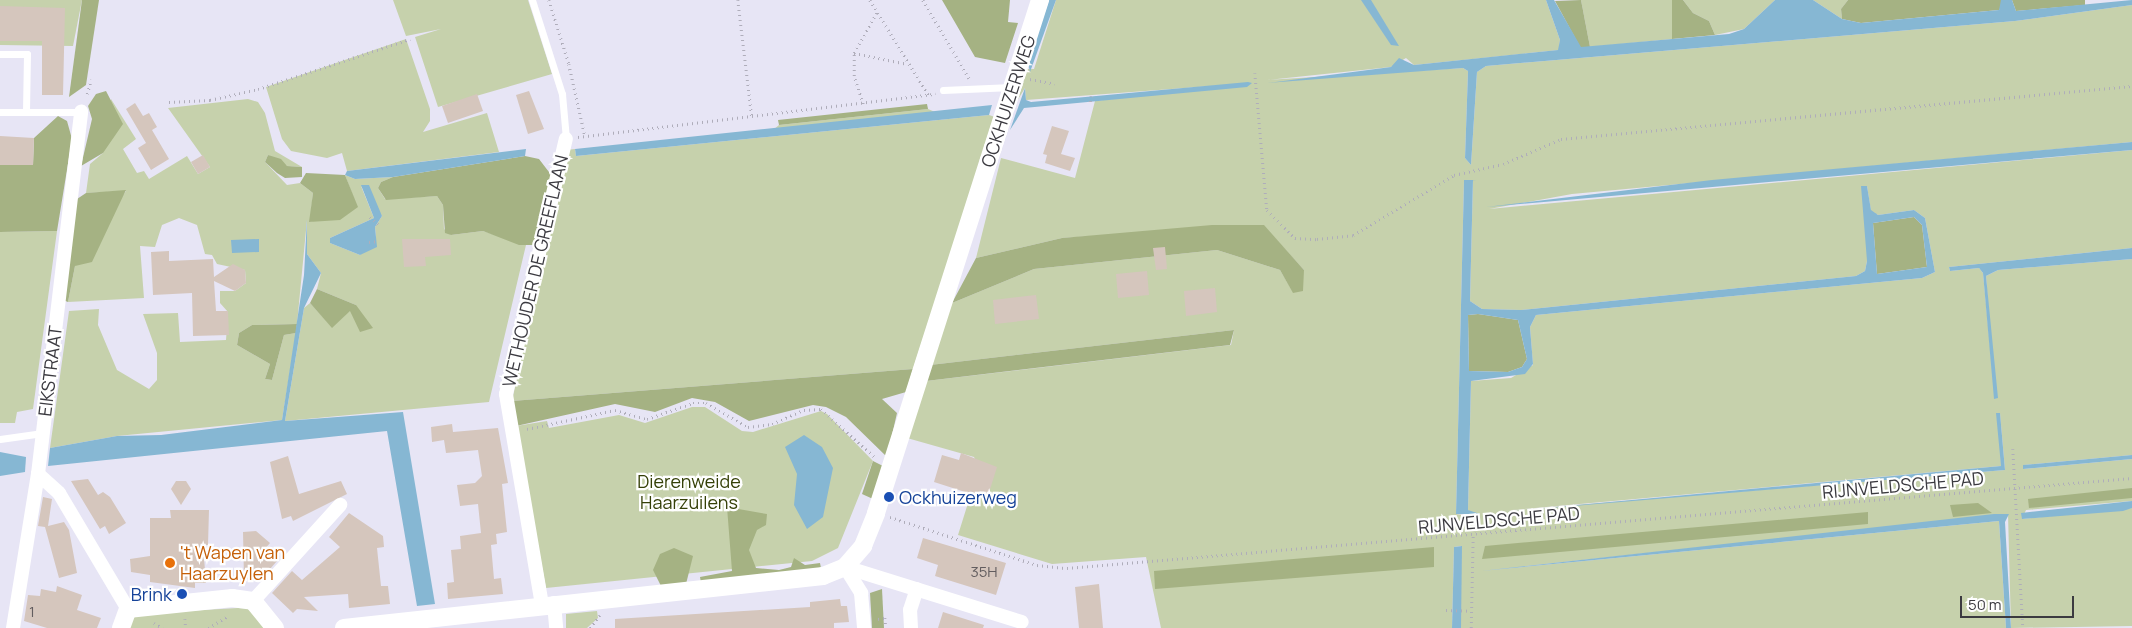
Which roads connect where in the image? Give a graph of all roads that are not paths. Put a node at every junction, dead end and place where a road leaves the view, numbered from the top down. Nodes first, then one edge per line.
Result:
1 (532, 0) edge
2 (1040, 0) edge
3 (0, 54) edge
4 (1014, 81) junction
5 (943, 90) road end
6 (0, 112) edge
7 (26, 112) junction
8 (81, 112) joint
9 (566, 139) joint
10 (42, 433) junction
11 (0, 439) edge
12 (38, 474) junction
13 (340, 505) dead end
14 (845, 567) junction
15 (917, 589) junction
16 (253, 601) junction
17 (548, 604) junction
18 (128, 609) junction
19 (1022, 622) dead end
20 (13, 628) edge
21 (121, 628) edge
22 (275, 628) edge
23 (344, 628) edge
24 (556, 628) edge
25 (864, 628) edge
26 (911, 628) edge

1 - 9 lane, WETHOUDER DE GREEFLAAN
2 - 4 street, OCKHUIZERWEG
3 - 7 lane
4 - 5 lane
4 - 14 street, OCKHUIZERWEG
6 - 7 lane
7 - 8 lane
8 - 10 street, EIKSTRAAT
9 - 17 street, WETHOUDER DE GREEFLAAN
10 - 11 lane
10 - 12 street, EIKSTRAAT
12 - 18 street
12 - 20 street, EIKSTRAAT
13 - 16 street
14 - 15 street
14 - 17 street, OCKHUIZERWEG
14 - 25 street
15 - 19 street
15 - 26 street
16 - 18 street
16 - 22 street
17 - 23 street, OCKHUIZERWEG
17 - 24 street, WETHOUDER DE GREEFLAAN
18 - 21 street

